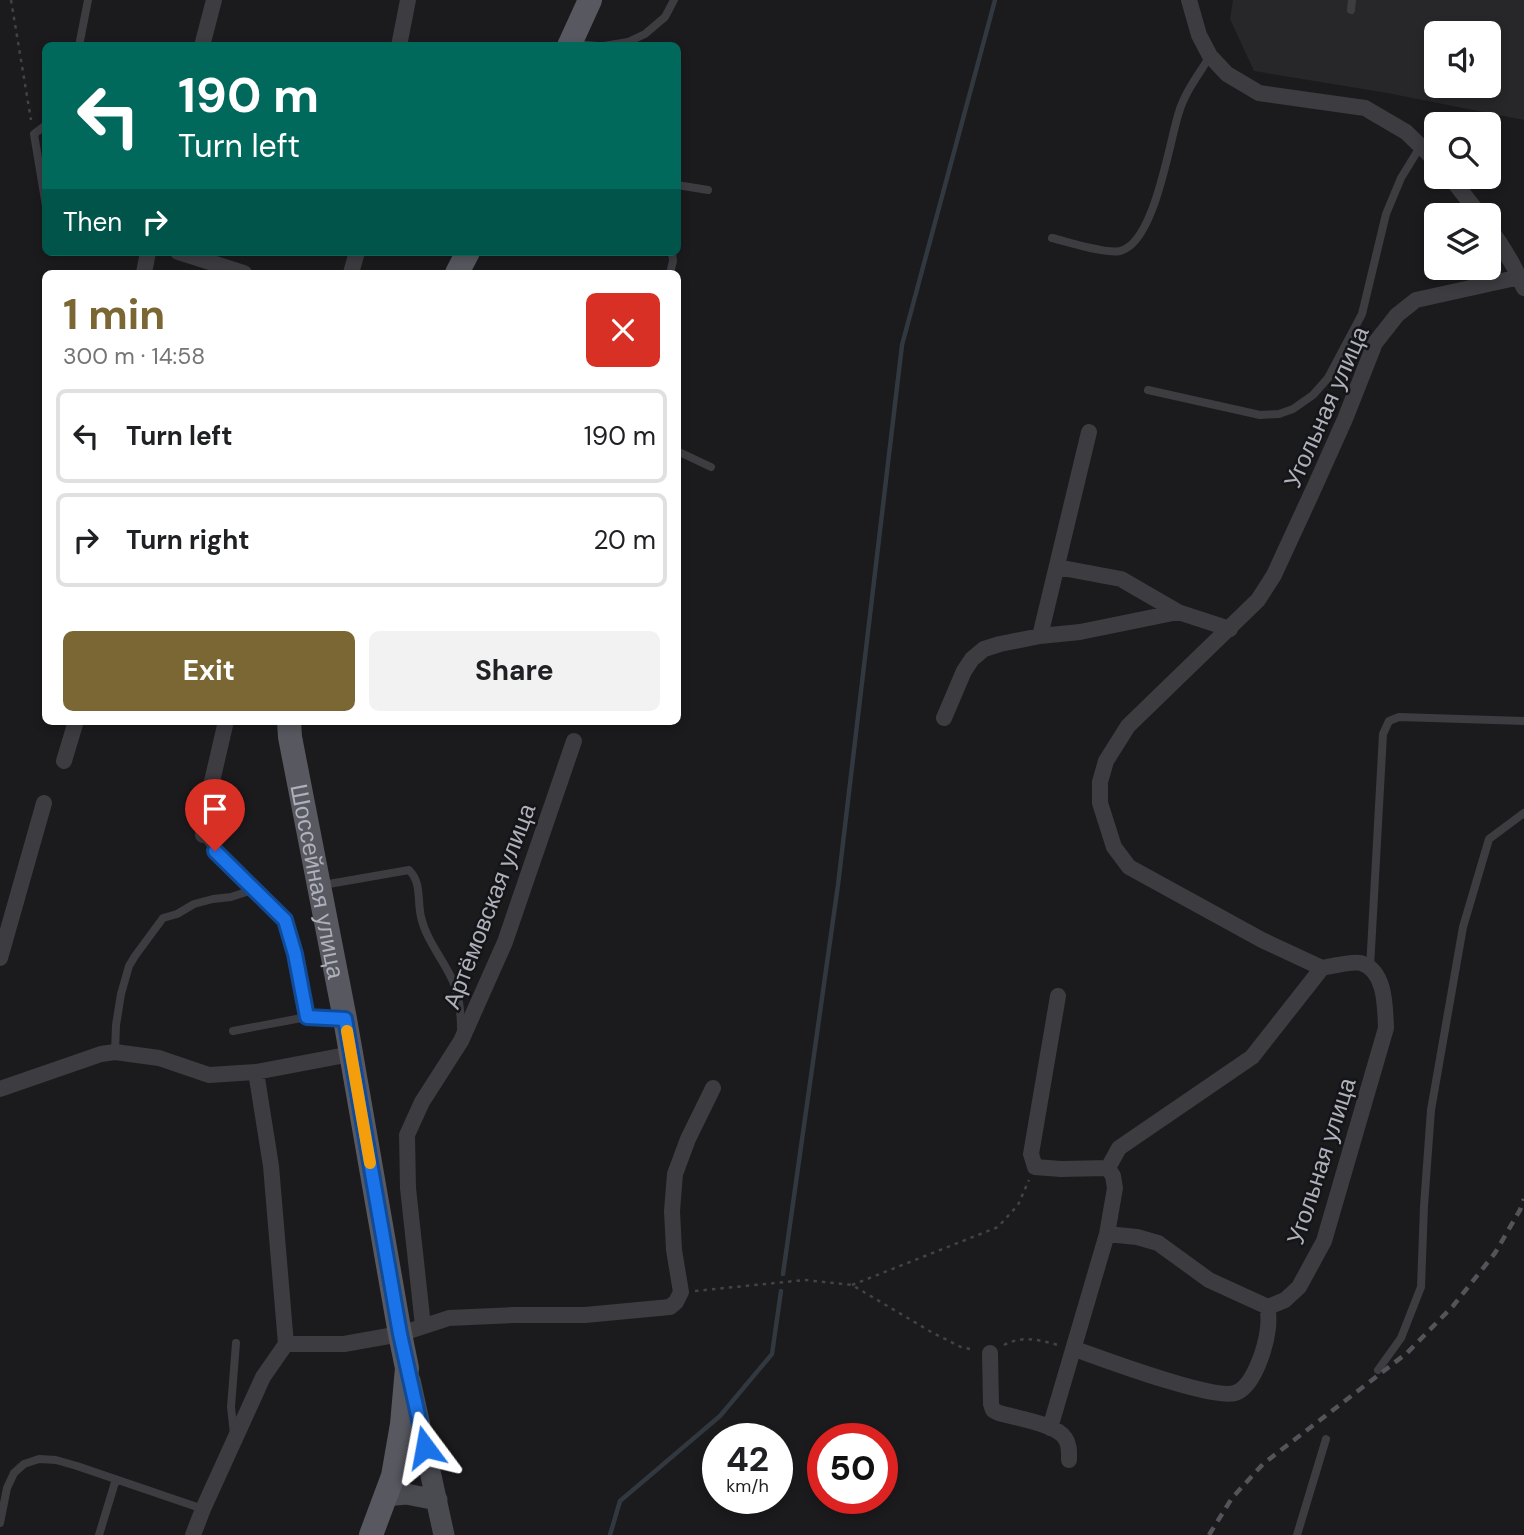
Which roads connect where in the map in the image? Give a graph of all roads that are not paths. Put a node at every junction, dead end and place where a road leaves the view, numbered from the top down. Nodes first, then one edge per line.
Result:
1 (88, 0) edge
2 (214, 0) edge
3 (408, 0) edge
4 (590, 0) edge
5 (674, 0) edge
6 (1189, 0) edge
7 (1352, 0) edge
8 (1351, 10) dead end
9 (80, 42) edge
10 (203, 42) edge
11 (400, 42) edge
12 (570, 42) edge
13 (628, 42) edge
14 (1210, 57) junction
15 (42, 128) edge
16 (1420, 147) junction
17 (1424, 151) edge
18 (42, 181) edge
19 (681, 186) edge
20 (1459, 189) edge
21 (708, 190) dead end
22 (1471, 203) edge
23 (1052, 238) dead end
24 (1501, 248) edge
25 (191, 256) edge
26 (235, 270) edge
27 (1522, 282) edge
28 (1148, 390) dead end
29 (1089, 432) dead end
30 (681, 453) edge
31 (711, 467) dead end
32 (1057, 567) junction
33 (1178, 612) junction
34 (1230, 629) junction
35 (1040, 636) junction
36 (944, 718) dead end
37 (1524, 721) edge
38 (75, 725) edge
39 (225, 725) edge
40 (289, 725) edge
41 (574, 741) dead end
42 (64, 761) dead end
43 (44, 803) dead end
44 (1524, 813) edge
45 (203, 835) joint
46 (320, 886) junction
47 (255, 889) junction
48 (0, 958) edge
49 (1322, 968) junction
50 (1370, 968) junction
51 (1058, 996) dead end
52 (307, 1017) junction
53 (345, 1019) junction
54 (233, 1031) dead end
55 (461, 1041) junction
56 (115, 1052) junction
57 (351, 1054) junction
58 (256, 1073) junction
59 (713, 1088) dead end
60 (0, 1089) edge
61 (1108, 1168) junction
62 (1107, 1234) junction
63 (1268, 1307) junction
64 (411, 1330) junction
65 (236, 1343) dead end
66 (286, 1344) junction
67 (1075, 1349) junction
68 (990, 1353) road end
69 (407, 1368) junction
70 (1378, 1370) dead end
71 (1050, 1427) junction
72 (1326, 1438) dead end
73 (235, 1440) junction
74 (1069, 1460) dead end
75 (116, 1479) junction
76 (386, 1496) junction
77 (437, 1500) junction
78 (203, 1509) junction
79 (0, 1524) edge
80 (99, 1535) edge
81 (193, 1535) edge
82 (371, 1535) edge
83 (444, 1535) edge
84 (1297, 1535) edge

1 - 9 lane
2 - 10 street
3 - 11 street
4 - 12 main road
5 - 13 lane
6 - 14 street
7 - 8 lane
14 - 16 street
14 - 23 lane
15 - 18 lane
16 - 17 street
16 - 28 lane
19 - 21 lane
20 - 22 street
24 - 27 street
25 - 26 street
27 - 34 street, Угольная улица
29 - 32 street
30 - 31 lane
32 - 33 street
32 - 35 street
33 - 34 street
33 - 35 street
34 - 49 street, Угольная улица
35 - 36 street
37 - 50 lane
38 - 42 street
39 - 45 street
40 - 46 main road, Шоссейная улица
41 - 55 street, Артёмовская улица
43 - 48 street
44 - 70 lane
45 - 47 lane
46 - 53 main road, Шоссейная улица
46 - 55 lane
47 - 52 lane
47 - 56 lane
49 - 50 street
49 - 61 street
50 - 63 street, Угольная улица
51 - 61 street
52 - 53 lane
52 - 54 lane
53 - 57 main road, Шоссейная улица
55 - 64 street, Артёмовская улица
56 - 58 street
56 - 60 street
57 - 58 street
57 - 64 main road, Шоссейная улица
58 - 66 street
59 - 64 street
61 - 62 street
62 - 63 street
62 - 67 street
63 - 67 street
64 - 66 street
64 - 69 main road, Шоссейная улица
65 - 73 lane
66 - 73 street
67 - 71 street
68 - 71 street
69 - 76 main road
69 - 77 main road, Шоссейная улица
71 - 74 street
72 - 84 lane
73 - 78 street
75 - 78 lane
75 - 79 lane
75 - 80 lane
76 - 77 main road
76 - 82 main road
77 - 83 main road, Шоссейная улица
78 - 81 street

